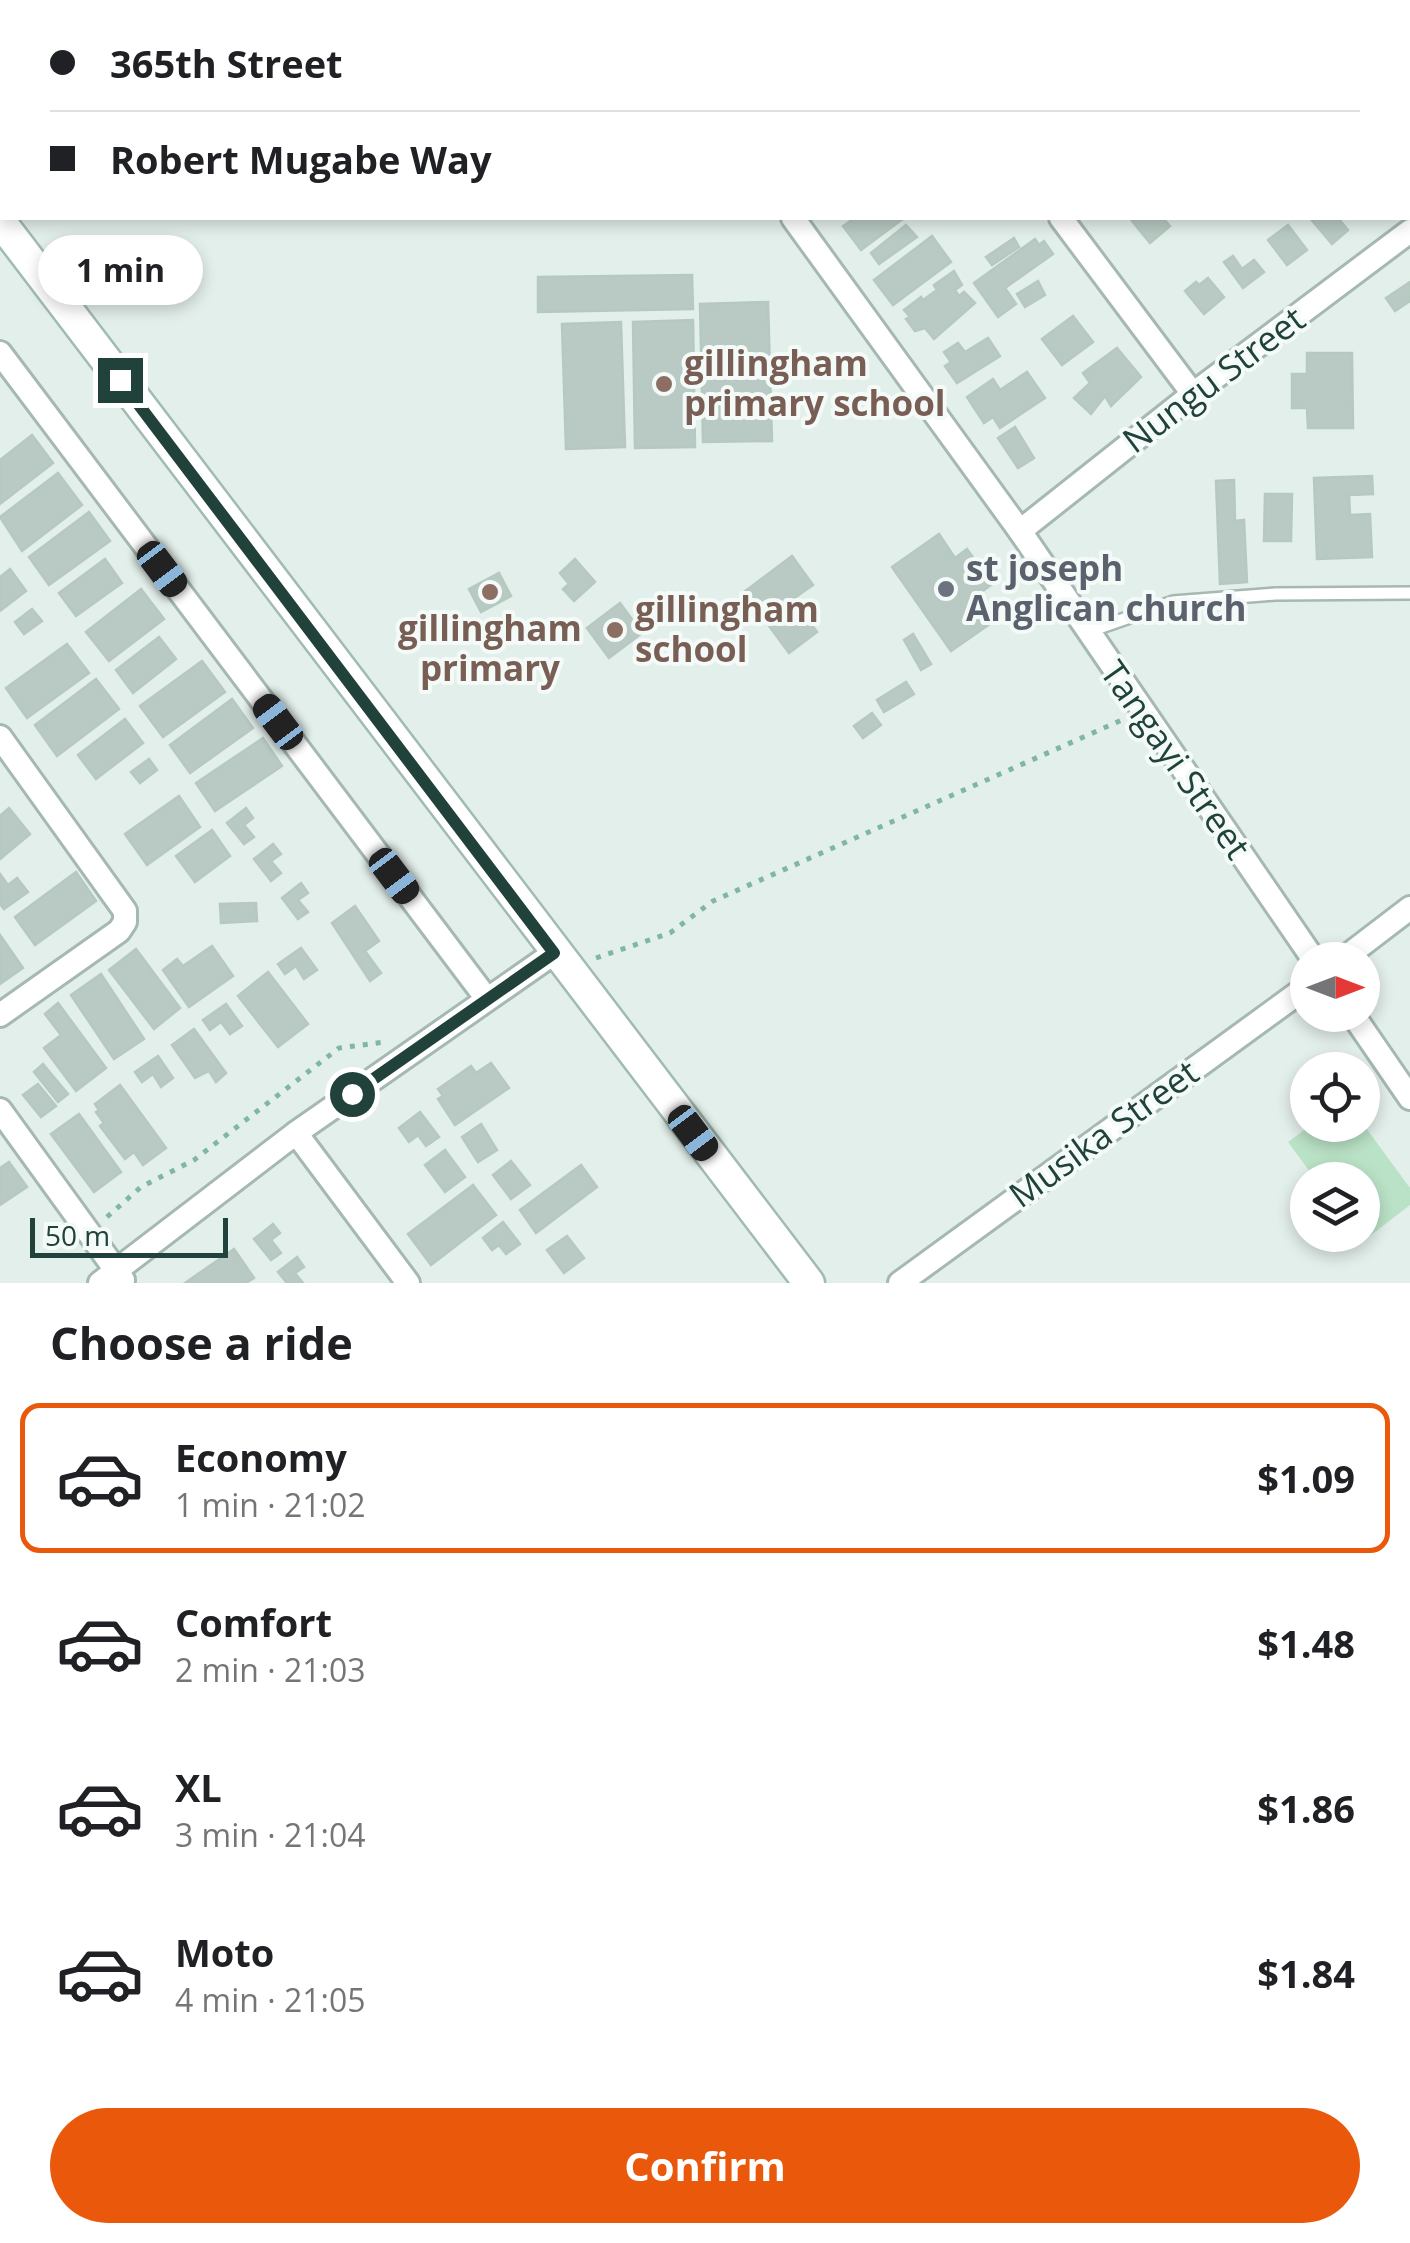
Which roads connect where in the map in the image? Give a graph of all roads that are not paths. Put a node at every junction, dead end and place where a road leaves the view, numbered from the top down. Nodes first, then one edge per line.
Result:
1 (793, 220) edge
2 (1063, 220) edge
3 (0, 222) edge
4 (1410, 231) edge
5 (0, 354) edge
6 (1193, 394) junction
7 (1020, 530) junction
8 (1410, 593) edge
9 (1087, 632) junction
10 (0, 737) edge
11 (1410, 908) edge
12 (1302, 942) edge
13 (1366, 942) edge
14 (554, 953) junction
15 (487, 999) junction
16 (1290, 999) edge
17 (0, 1015) edge
18 (1365, 1032) edge
19 (1410, 1098) edge
20 (0, 1110) edge
21 (296, 1133) junction
22 (114, 1279) edge
23 (408, 1283) edge
24 (808, 1283) edge
25 (900, 1283) edge

1 - 7 street, Tangayi Street
2 - 6 street
3 - 14 street
4 - 6 street, Nungu Street
5 - 15 street
6 - 7 street, Nungu Street
7 - 9 street, Tangayi Street
8 - 9 lane
9 - 12 street, Tangayi Street
10 - 17 street
11 - 13 street
14 - 15 street
14 - 24 street
15 - 21 street
16 - 25 street, Musika Street
18 - 19 street
20 - 22 street
21 - 22 street
21 - 23 street

